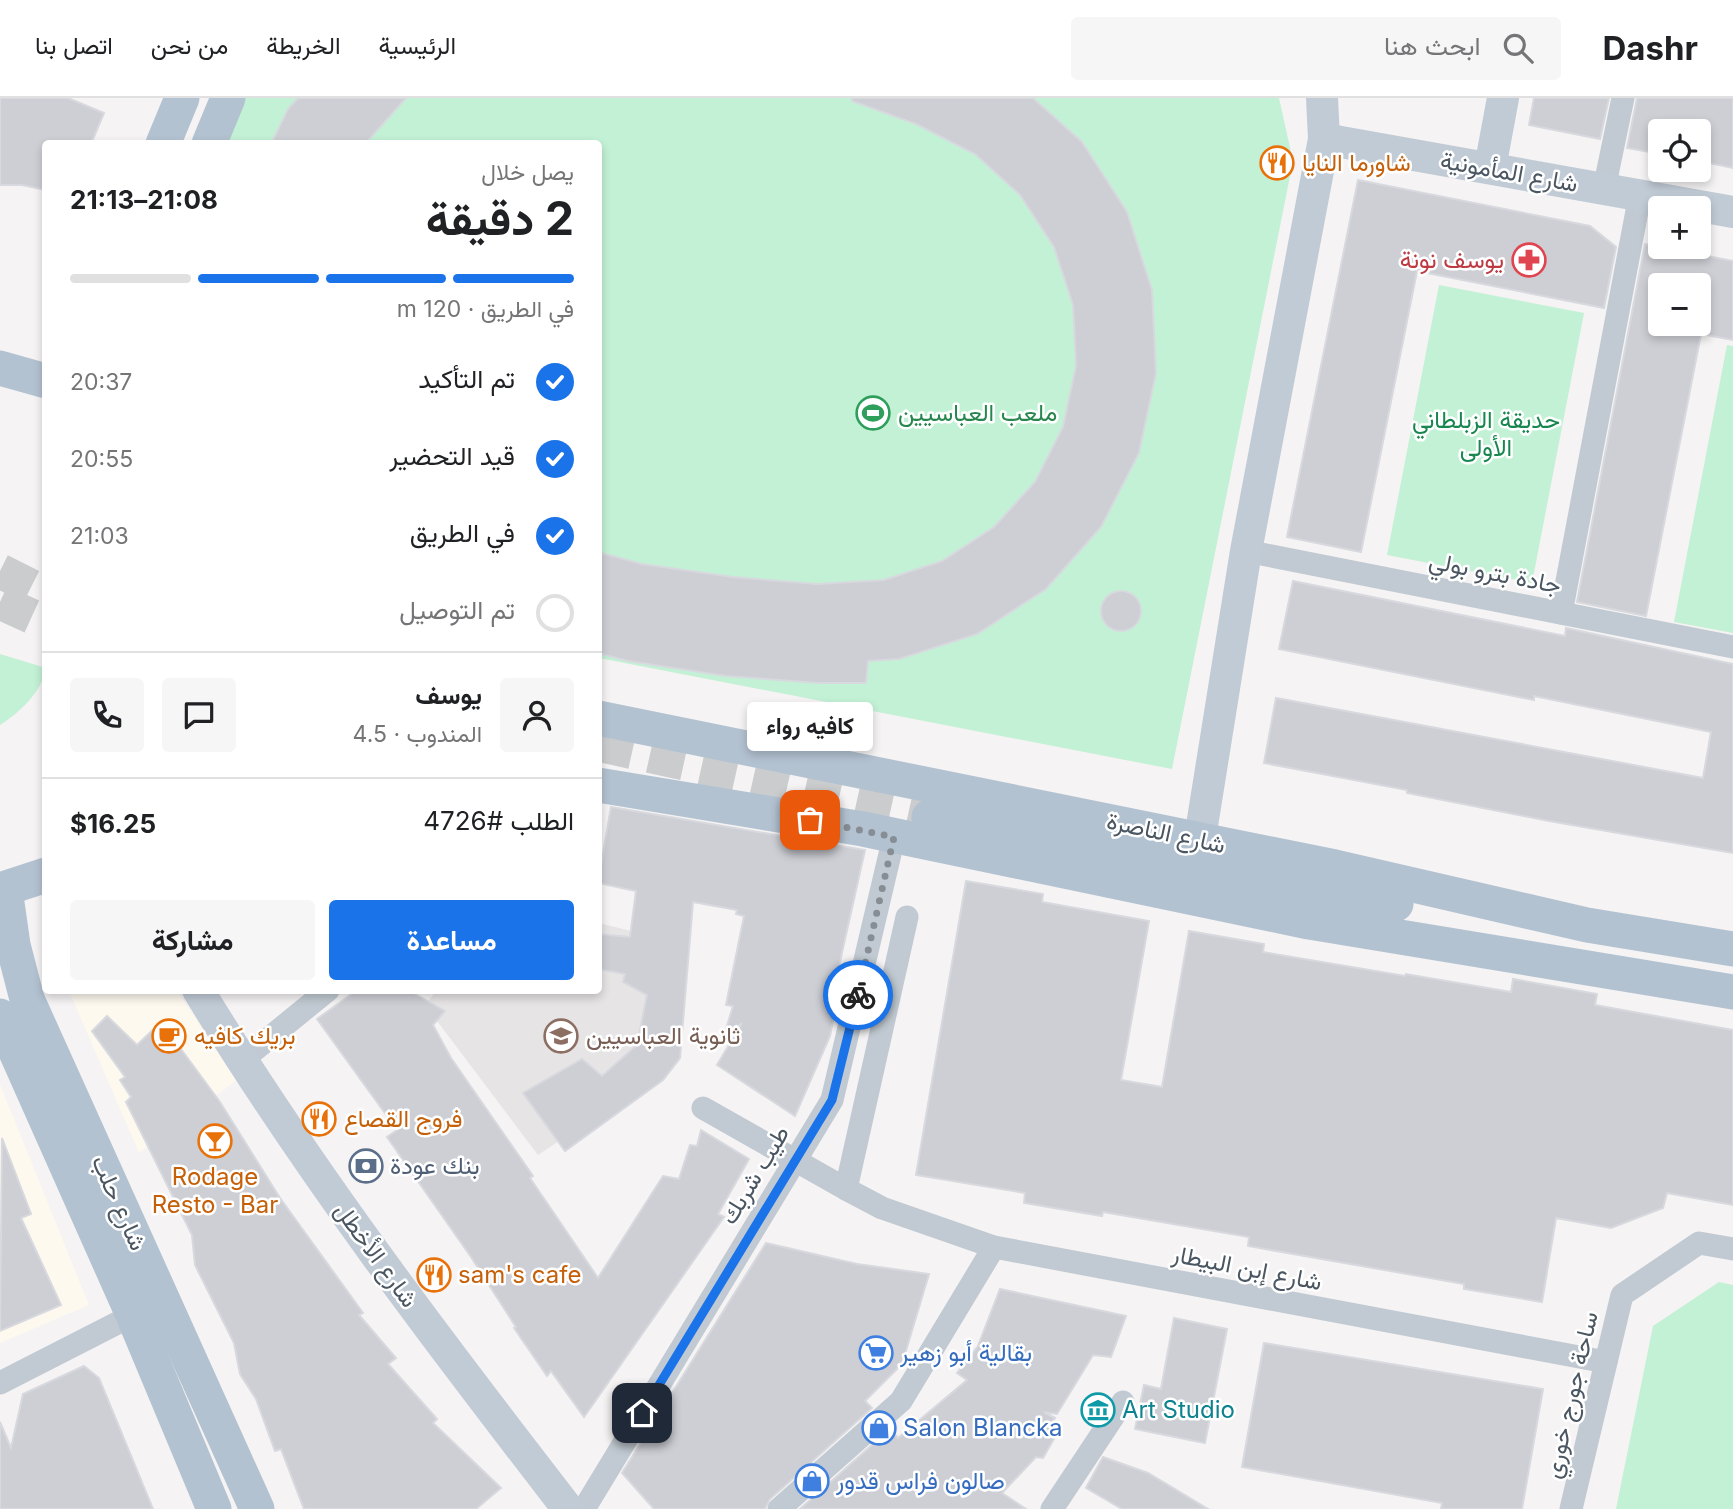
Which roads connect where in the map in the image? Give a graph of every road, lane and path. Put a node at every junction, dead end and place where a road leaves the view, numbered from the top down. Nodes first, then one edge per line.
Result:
1 (182, 98) edge
2 (228, 98) edge
3 (1322, 98) edge
4 (1503, 98) edge
5 (1623, 98) edge
6 (1324, 139) junction
7 (165, 140) edge
8 (211, 140) edge
9 (1490, 168) junction
10 (1604, 189) junction
11 (1640, 195) junction
12 (1733, 212) edge
13 (42, 358) edge
14 (5, 368) edge
15 (42, 380) edge
16 (1246, 551) junction
17 (1561, 613) junction
18 (1733, 647) edge
19 (602, 719) edge
20 (602, 769) edge
21 (602, 786) edge
22 (929, 817) tunnel mouth
23 (878, 833) junction
24 (1200, 838) dead end
25 (42, 876) edge
26 (2, 890) edge
27 (907, 917) dead end
28 (1587, 925) junction
29 (1733, 949) edge
30 (1733, 992) edge
31 (200, 994) edge
32 (323, 994) edge
33 (0, 1016) edge
34 (241, 1061) junction
35 (703, 1108) dead end
36 (795, 1160) junction
37 (846, 1189) junction
38 (994, 1247) junction
39 (1733, 1249) edge
40 (134, 1315) junction
41 (1606, 1362) junction
42 (0, 1383) edge
43 (1122, 1402) dead end
44 (214, 1509) edge
45 (257, 1509) edge
46 (568, 1509) edge
47 (584, 1509) edge
48 (779, 1509) edge
49 (1052, 1509) edge
50 (1571, 1509) edge

1 - 7 main road
2 - 8 main road
3 - 6 street
4 - 9 street
5 - 10 street
6 - 9 street, شارع المأمونية
6 - 16 street
9 - 10 street, شارع المأمونية
10 - 11 street, شارع المأمونية
11 - 12 street, شارع المأمونية
11 - 17 street
13 - 14 main road
14 - 15 main road
16 - 17 street, جادة بترو بولي
16 - 24 street
17 - 18 street, جادة بترو بولي
19 - 28 main road, شارع الناصرة
20 - 23 main road
21 - 23 main road
22 - 28 main road
23 - 30 main road
23 - 36 street, طيب شربك
25 - 26 main road
26 - 45 main road, شارع حلب
27 - 37 street
28 - 29 main road, شارع الناصرة
31 - 34 street, شارع الأخطل
32 - 34 street
33 - 40 main road, شارع حلب
34 - 46 street, شارع الأخطل
35 - 36 street, شارع إبن البيطار
36 - 37 street, شارع إبن البيطار
36 - 47 street, طيب شربك
37 - 38 street, شارع إبن البيطار
38 - 41 street, شارع إبن البيطار
38 - 48 street
39 - 41 street, ساحة جورج خوري
40 - 42 street
40 - 44 main road, شارع حلب
41 - 50 street, ساحة جورج خوري
43 - 49 street

